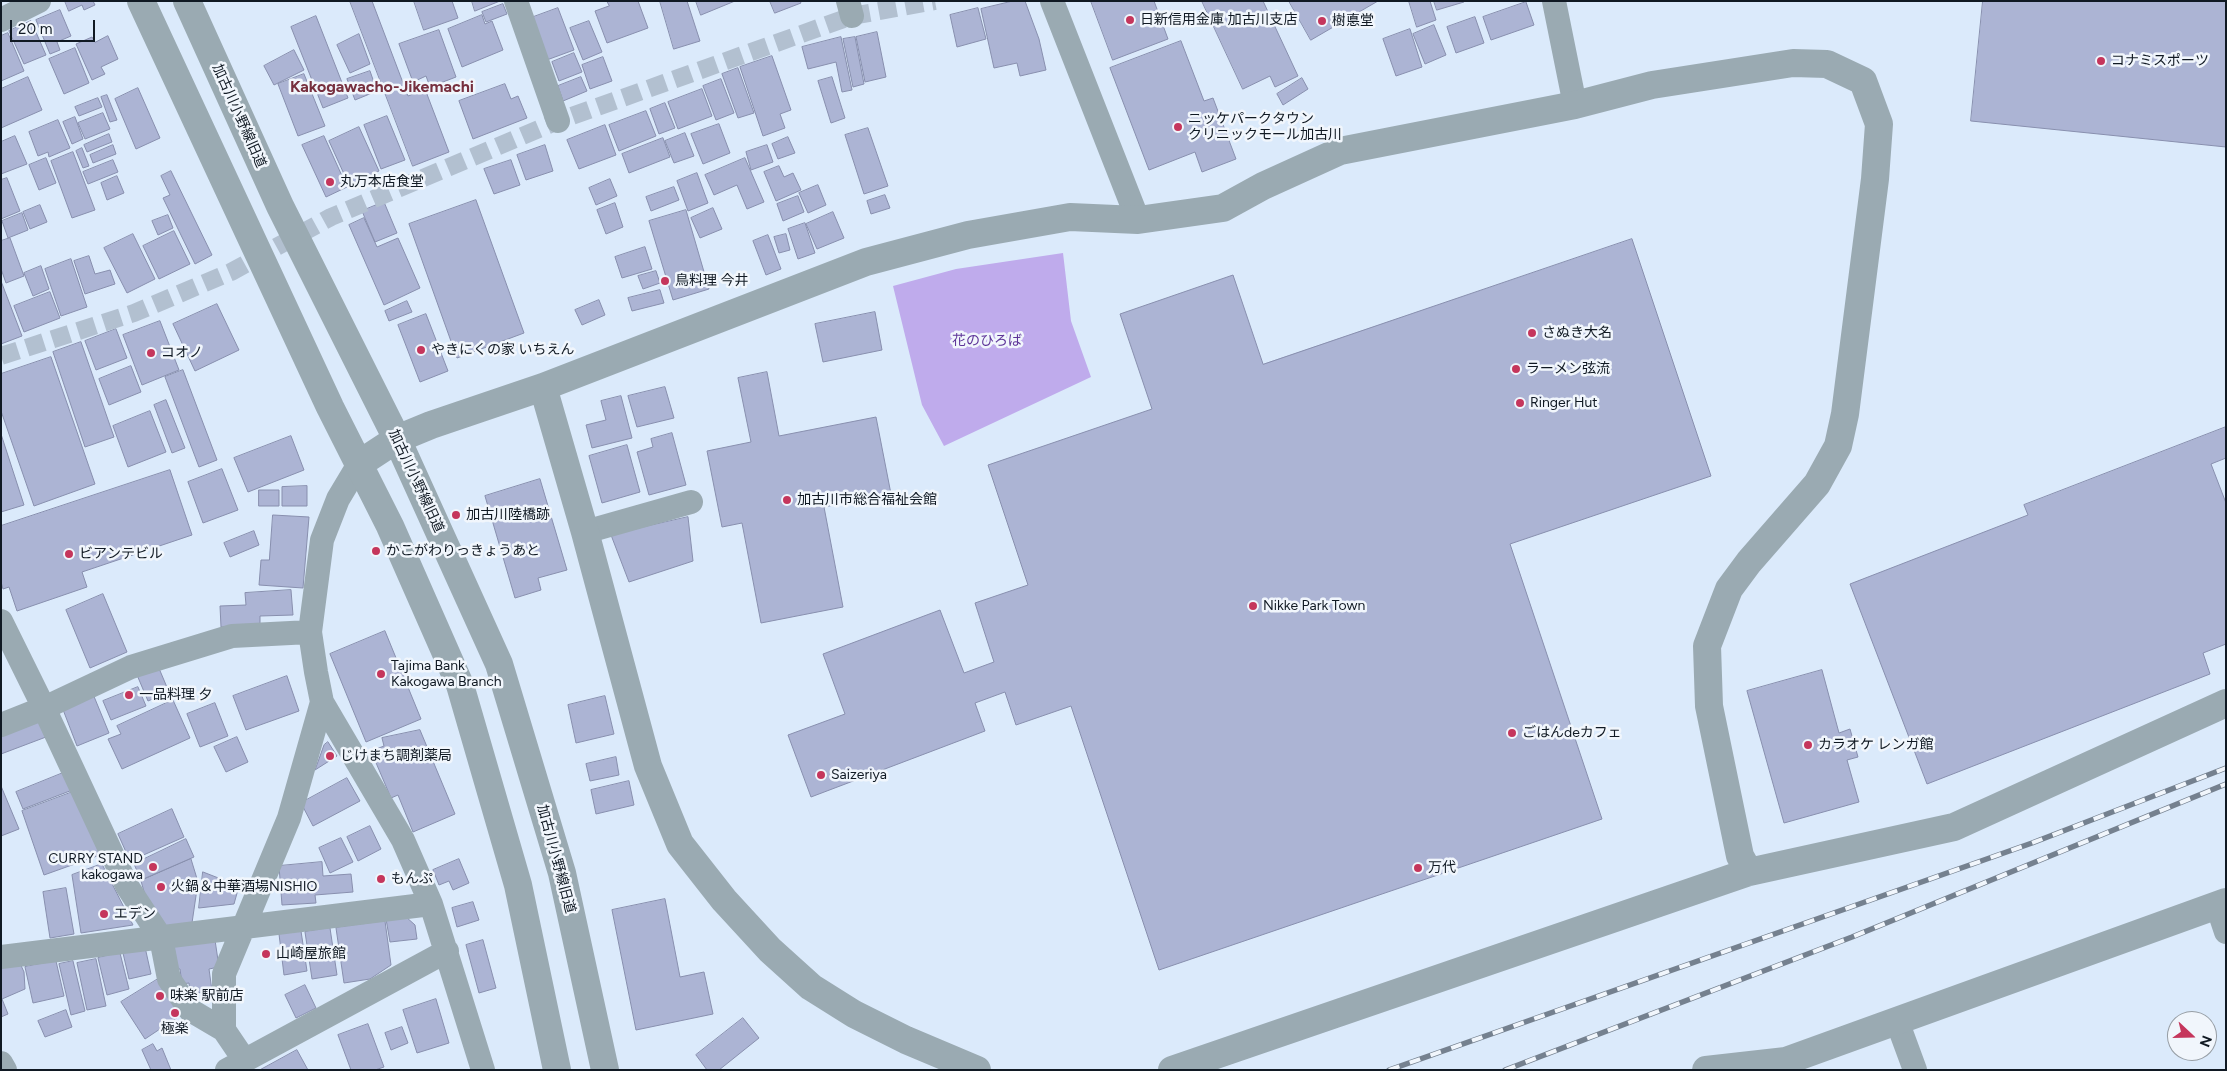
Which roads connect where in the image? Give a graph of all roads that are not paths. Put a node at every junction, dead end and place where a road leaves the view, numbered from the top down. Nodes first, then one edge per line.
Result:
1 (39, 1) edge
2 (141, 1) edge
3 (188, 1) edge
4 (516, 1) edge
5 (1052, 1) edge
6 (1554, 1) edge
7 (1, 20) edge
8 (1575, 105) junction
9 (558, 122) dead end
10 (1138, 220) junction
11 (543, 387) junction
12 (397, 439) junction
13 (360, 464) junction
14 (691, 502) dead end
15 (585, 532) junction
16 (1, 621) edge
17 (310, 632) junction
18 (322, 702) junction
19 (2226, 703) edge
20 (44, 708) junction
21 (1, 725) edge
22 (1749, 872) junction
23 (2221, 903) edge
24 (431, 904) junction
25 (244, 927) junction
26 (2226, 932) edge
27 (161, 938) junction
28 (447, 951) junction
29 (1, 957) edge
30 (1897, 1021) junction
31 (224, 1030) junction
32 (1, 1063) edge
33 (236, 1065) edge
34 (1783, 1065) edge
35 (5, 1070) edge
36 (483, 1070) edge
37 (557, 1070) edge
38 (605, 1070) edge
39 (977, 1070) edge
40 (1172, 1070) edge
41 (1706, 1070) edge
42 (1915, 1070) edge

1 - 7 street
2 - 13 street
3 - 12 street, 加古川小野線旧道
4 - 9 street
5 - 10 street
6 - 8 street
8 - 10 street
8 - 22 street
10 - 11 street
11 - 12 street
11 - 15 street
12 - 13 street
12 - 38 street, 加古川小野線旧道
13 - 17 street
13 - 37 street
14 - 15 street
15 - 39 street
16 - 20 street
17 - 18 street
17 - 20 street
18 - 24 street
18 - 25 street
19 - 22 street
20 - 21 street
20 - 27 street
22 - 40 street
23 - 26 street
23 - 30 street
24 - 25 street
24 - 28 street
25 - 27 street
25 - 31 street
27 - 29 street
27 - 31 street
28 - 33 street
28 - 36 street
30 - 34 street
30 - 42 street
31 - 33 street
32 - 35 street
34 - 41 street

